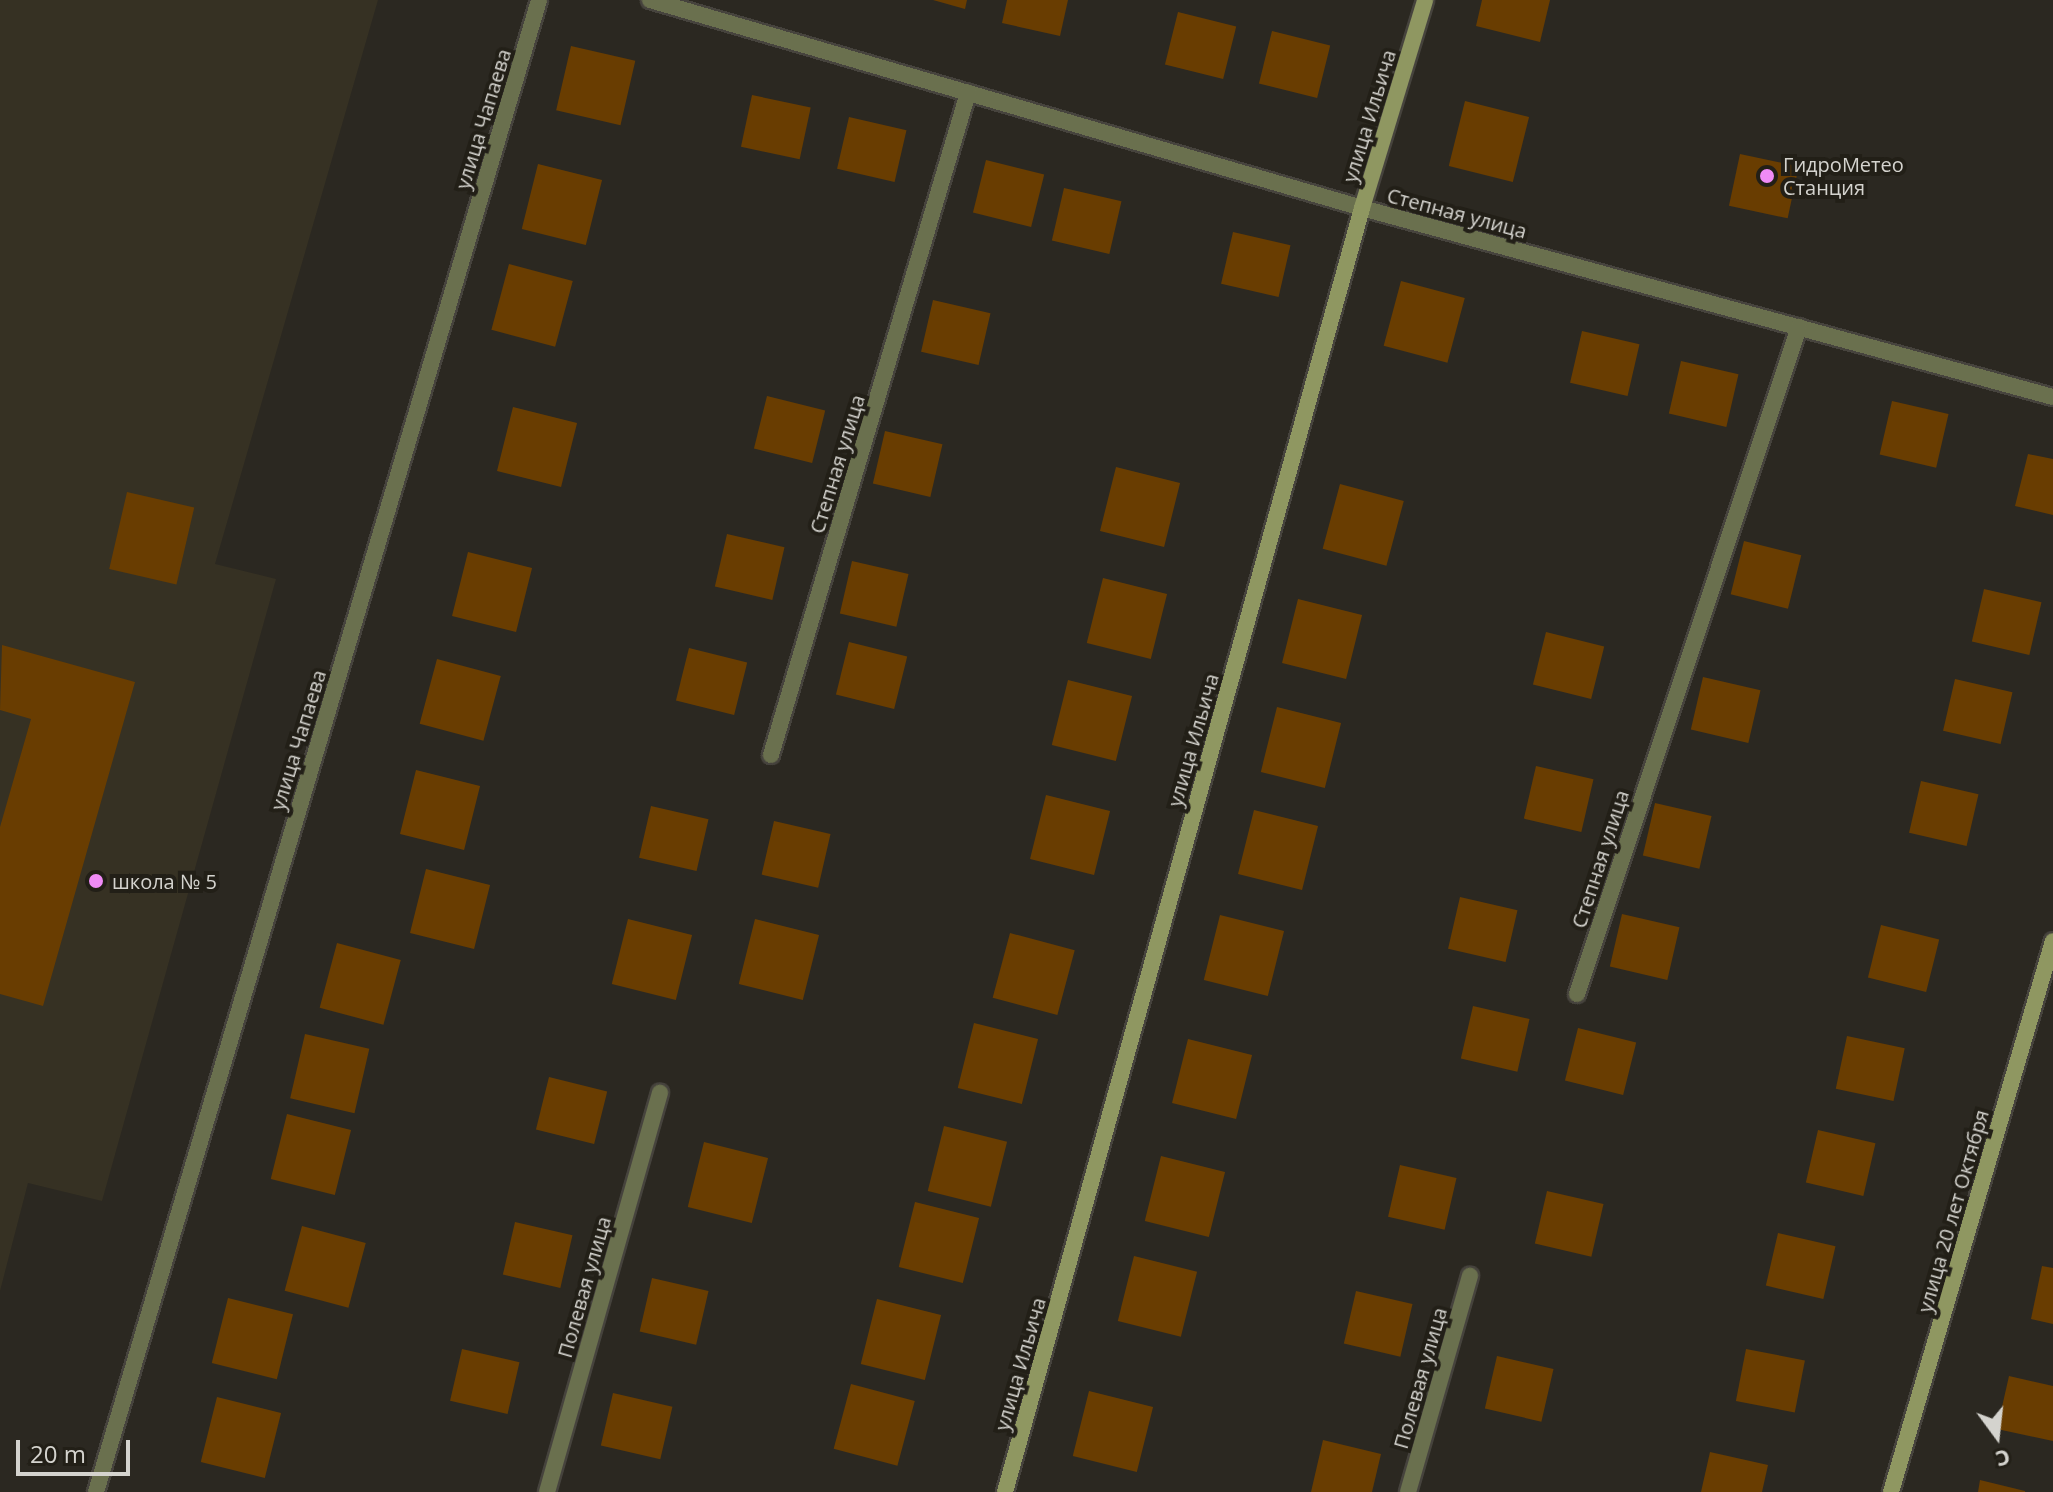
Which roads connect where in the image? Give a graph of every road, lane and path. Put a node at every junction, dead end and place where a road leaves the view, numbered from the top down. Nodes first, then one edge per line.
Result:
1 (539, 0) edge
2 (650, 0) edge
3 (1425, 0) edge
4 (968, 93) junction
5 (1362, 208) junction
6 (1799, 327) junction
7 (2053, 397) edge
8 (771, 755) dead end
9 (2053, 941) edge
10 (1577, 994) dead end
11 (660, 1093) dead end
12 (1470, 1276) dead end
13 (96, 1492) edge
14 (547, 1492) edge
15 (1005, 1492) edge
16 (1408, 1492) edge
17 (1891, 1492) edge

1 - 13 street, улица Чапаева
2 - 4 street, Степная улица
3 - 5 main road, улица Ильича
4 - 5 street, Степная улица
4 - 8 street, Степная улица
5 - 6 street, Степная улица
5 - 15 main road, улица Ильича
6 - 7 street, Степная улица
6 - 10 street, Степная улица
9 - 17 main road, улица 20 лет Октября
11 - 14 street, Полевая улица
12 - 16 street, Полевая улица

